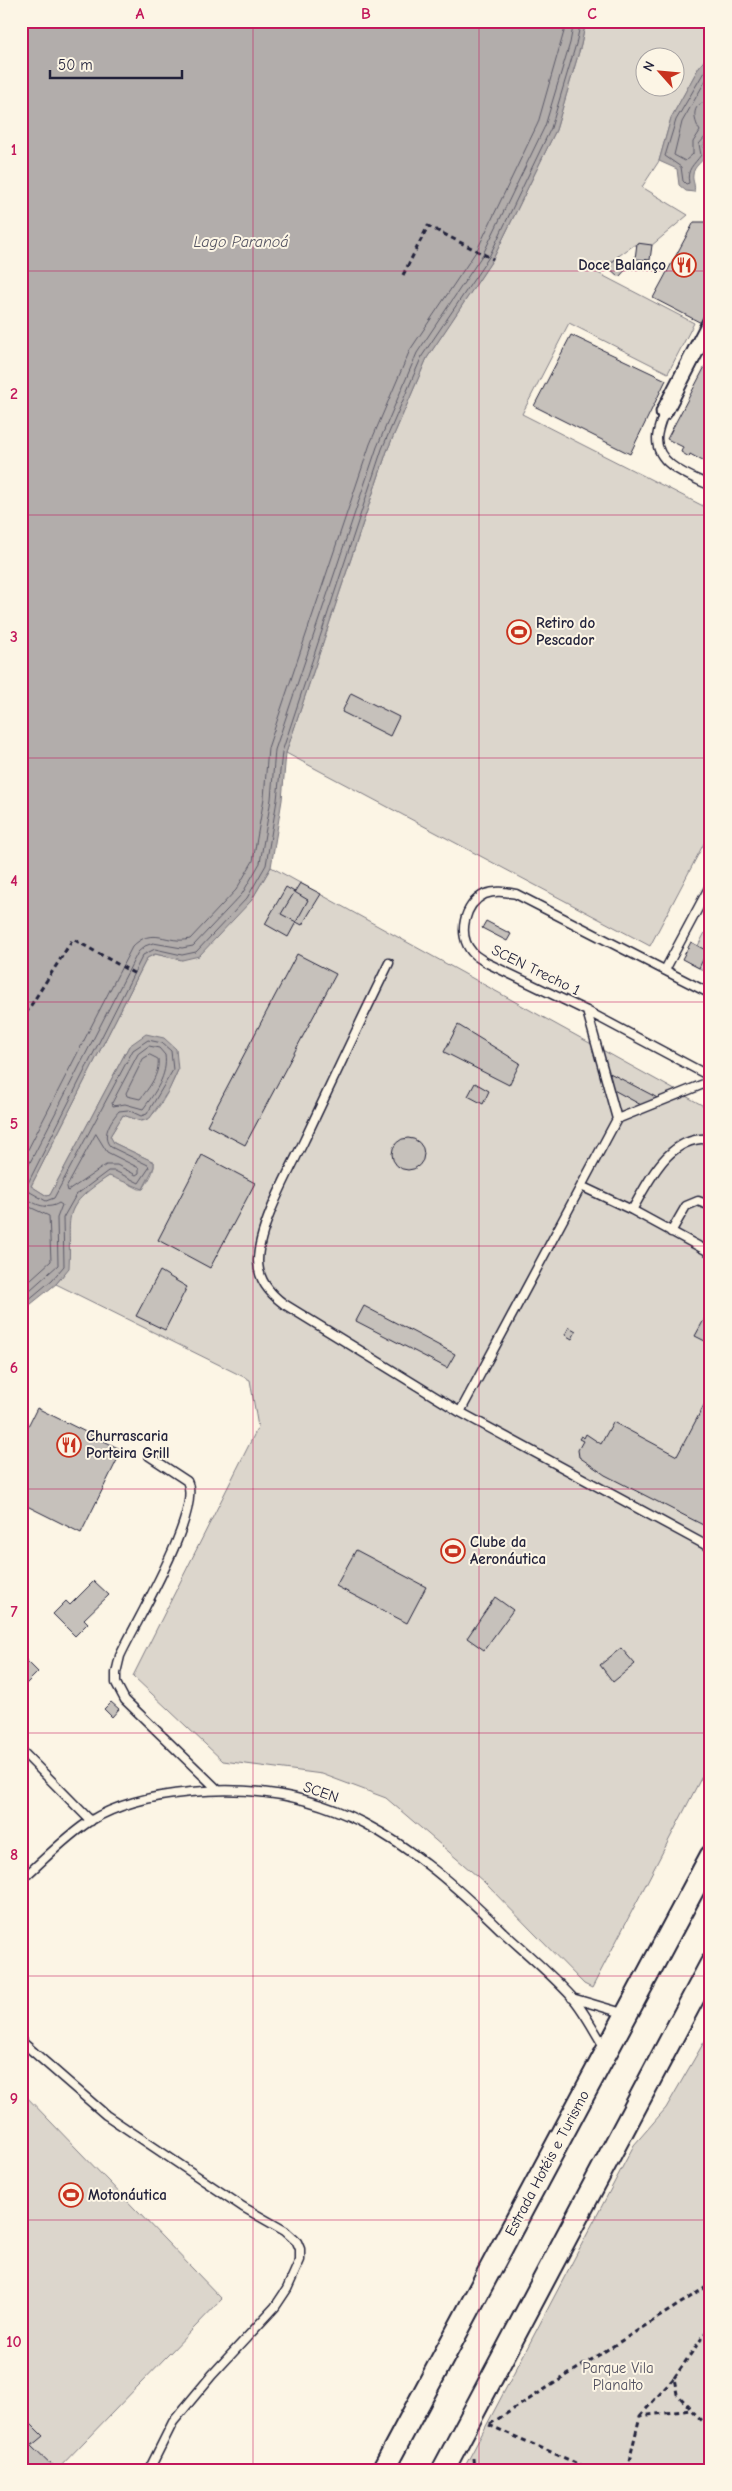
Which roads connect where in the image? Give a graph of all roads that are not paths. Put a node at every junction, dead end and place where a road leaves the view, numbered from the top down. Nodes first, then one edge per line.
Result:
1 (711, 321) edge
2 (664, 412) joint
3 (711, 486) edge
4 (711, 884) edge
5 (388, 963) dead end
6 (664, 970) junction
7 (711, 994) edge
8 (587, 1010) junction
9 (711, 1077) edge
10 (711, 1081) edge
11 (617, 1119) junction
12 (711, 1139) edge
13 (581, 1186) junction
14 (711, 1206) edge
15 (632, 1210) junction
16 (672, 1232) junction
17 (711, 1253) edge
18 (460, 1412) junction
19 (150, 1456) dead end
20 (711, 1548) edge
21 (21, 1750) edge
22 (217, 1789) junction
23 (91, 1821) junction
24 (711, 1856) edge
25 (21, 1880) edge
26 (711, 1964) edge
27 (572, 1998) junction
28 (626, 2014) junction
29 (21, 2041) edge
30 (606, 2049) junction
31 (149, 2470) edge
32 (383, 2470) edge
33 (442, 2470) edge

1 - 2 street
2 - 3 lane
4 - 6 lane
5 - 18 lane
6 - 7 lane, SCEN Trecho 1
6 - 8 lane, SCEN Trecho 1
8 - 9 lane, SCEN Trecho 1
8 - 11 lane
10 - 11 lane
11 - 13 lane
12 - 15 lane
13 - 15 lane
13 - 18 lane
14 - 16 lane
15 - 16 lane
16 - 17 lane
18 - 20 lane
19 - 22 lane
21 - 23 lane
22 - 23 lane, SCEN
22 - 27 lane, SCEN
23 - 25 lane, SCEN
24 - 28 main road, Estrada Hotéis e Turismo
26 - 33 main road
27 - 28 lane, SCEN
27 - 30 lane, SCEN
28 - 30 main road, Estrada Hotéis e Turismo
29 - 31 lane
30 - 32 main road, Estrada Hotéis e Turismo

